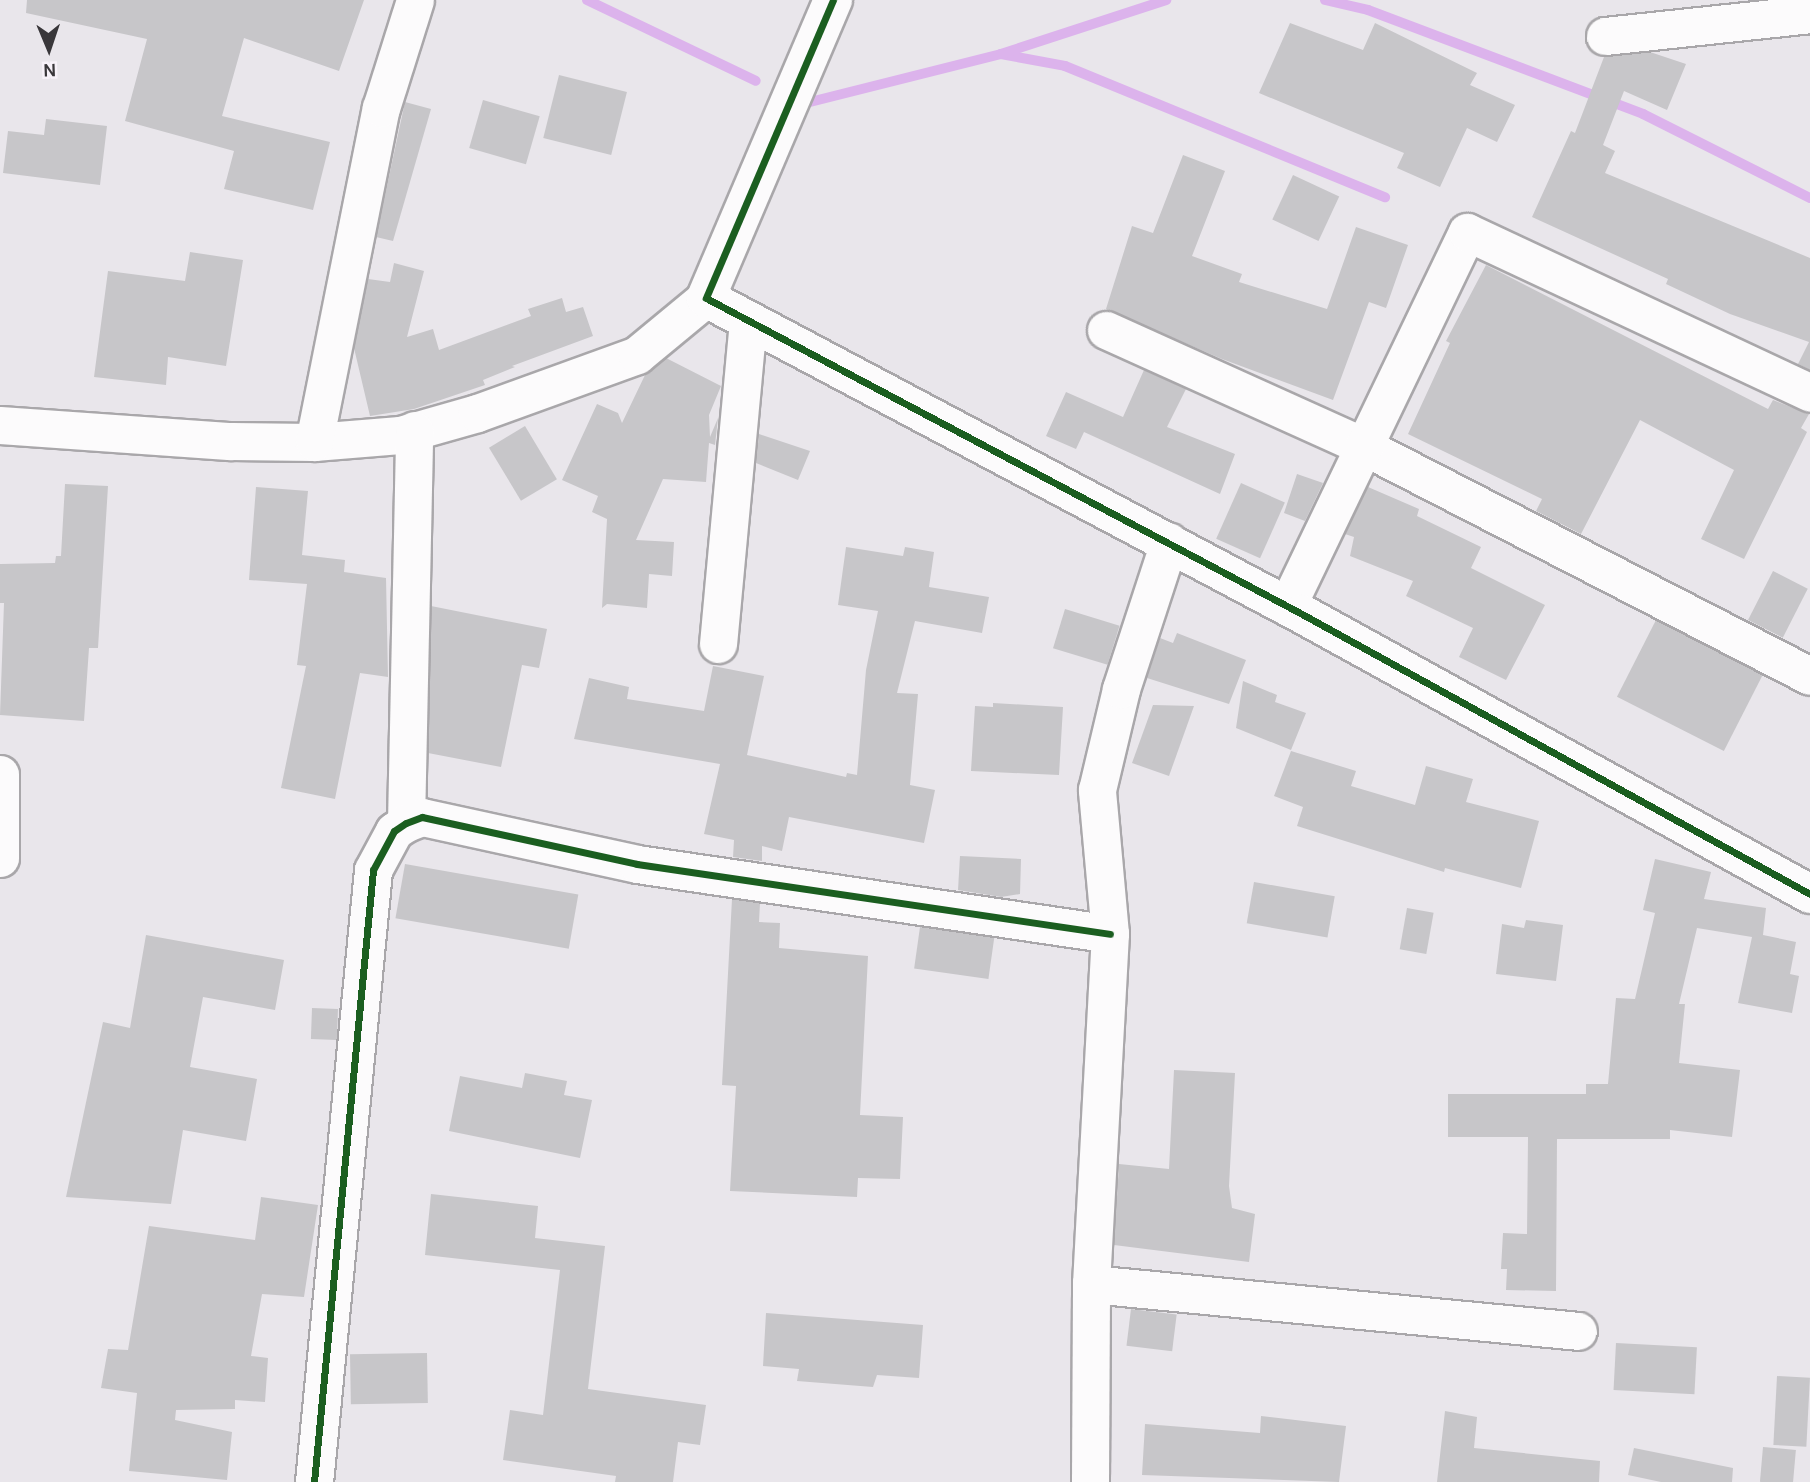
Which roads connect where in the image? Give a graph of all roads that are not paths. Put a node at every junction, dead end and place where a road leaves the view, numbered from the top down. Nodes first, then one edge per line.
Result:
1 (415, 0) edge
2 (833, 0) edge
3 (1810, 15) edge
4 (1605, 36) dead end
5 (706, 298) junction
6 (748, 321) junction
7 (1106, 330) dead end
8 (1810, 393) edge
9 (0, 425) edge
10 (414, 430) junction
11 (314, 442) junction
12 (1365, 447) junction
13 (1168, 542) junction
14 (1287, 606) junction
15 (718, 643) dead end
16 (1810, 676) edge
17 (0, 774) edge
18 (406, 823) junction
19 (0, 858) edge
20 (1810, 894) edge
21 (1110, 934) junction
22 (1091, 1283) junction
23 (1578, 1331) dead end
24 (314, 1482) edge
25 (1090, 1482) edge

1 - 11 street
2 - 5 street
3 - 4 street
5 - 6 street
5 - 10 street
6 - 13 street
6 - 15 street
7 - 12 street
8 - 12 street
9 - 11 street
10 - 11 street
10 - 18 street
12 - 14 street
12 - 16 street
13 - 14 street
13 - 21 street
14 - 20 street
17 - 19 street
18 - 21 street
18 - 24 street
21 - 22 street
22 - 23 street
22 - 25 street

